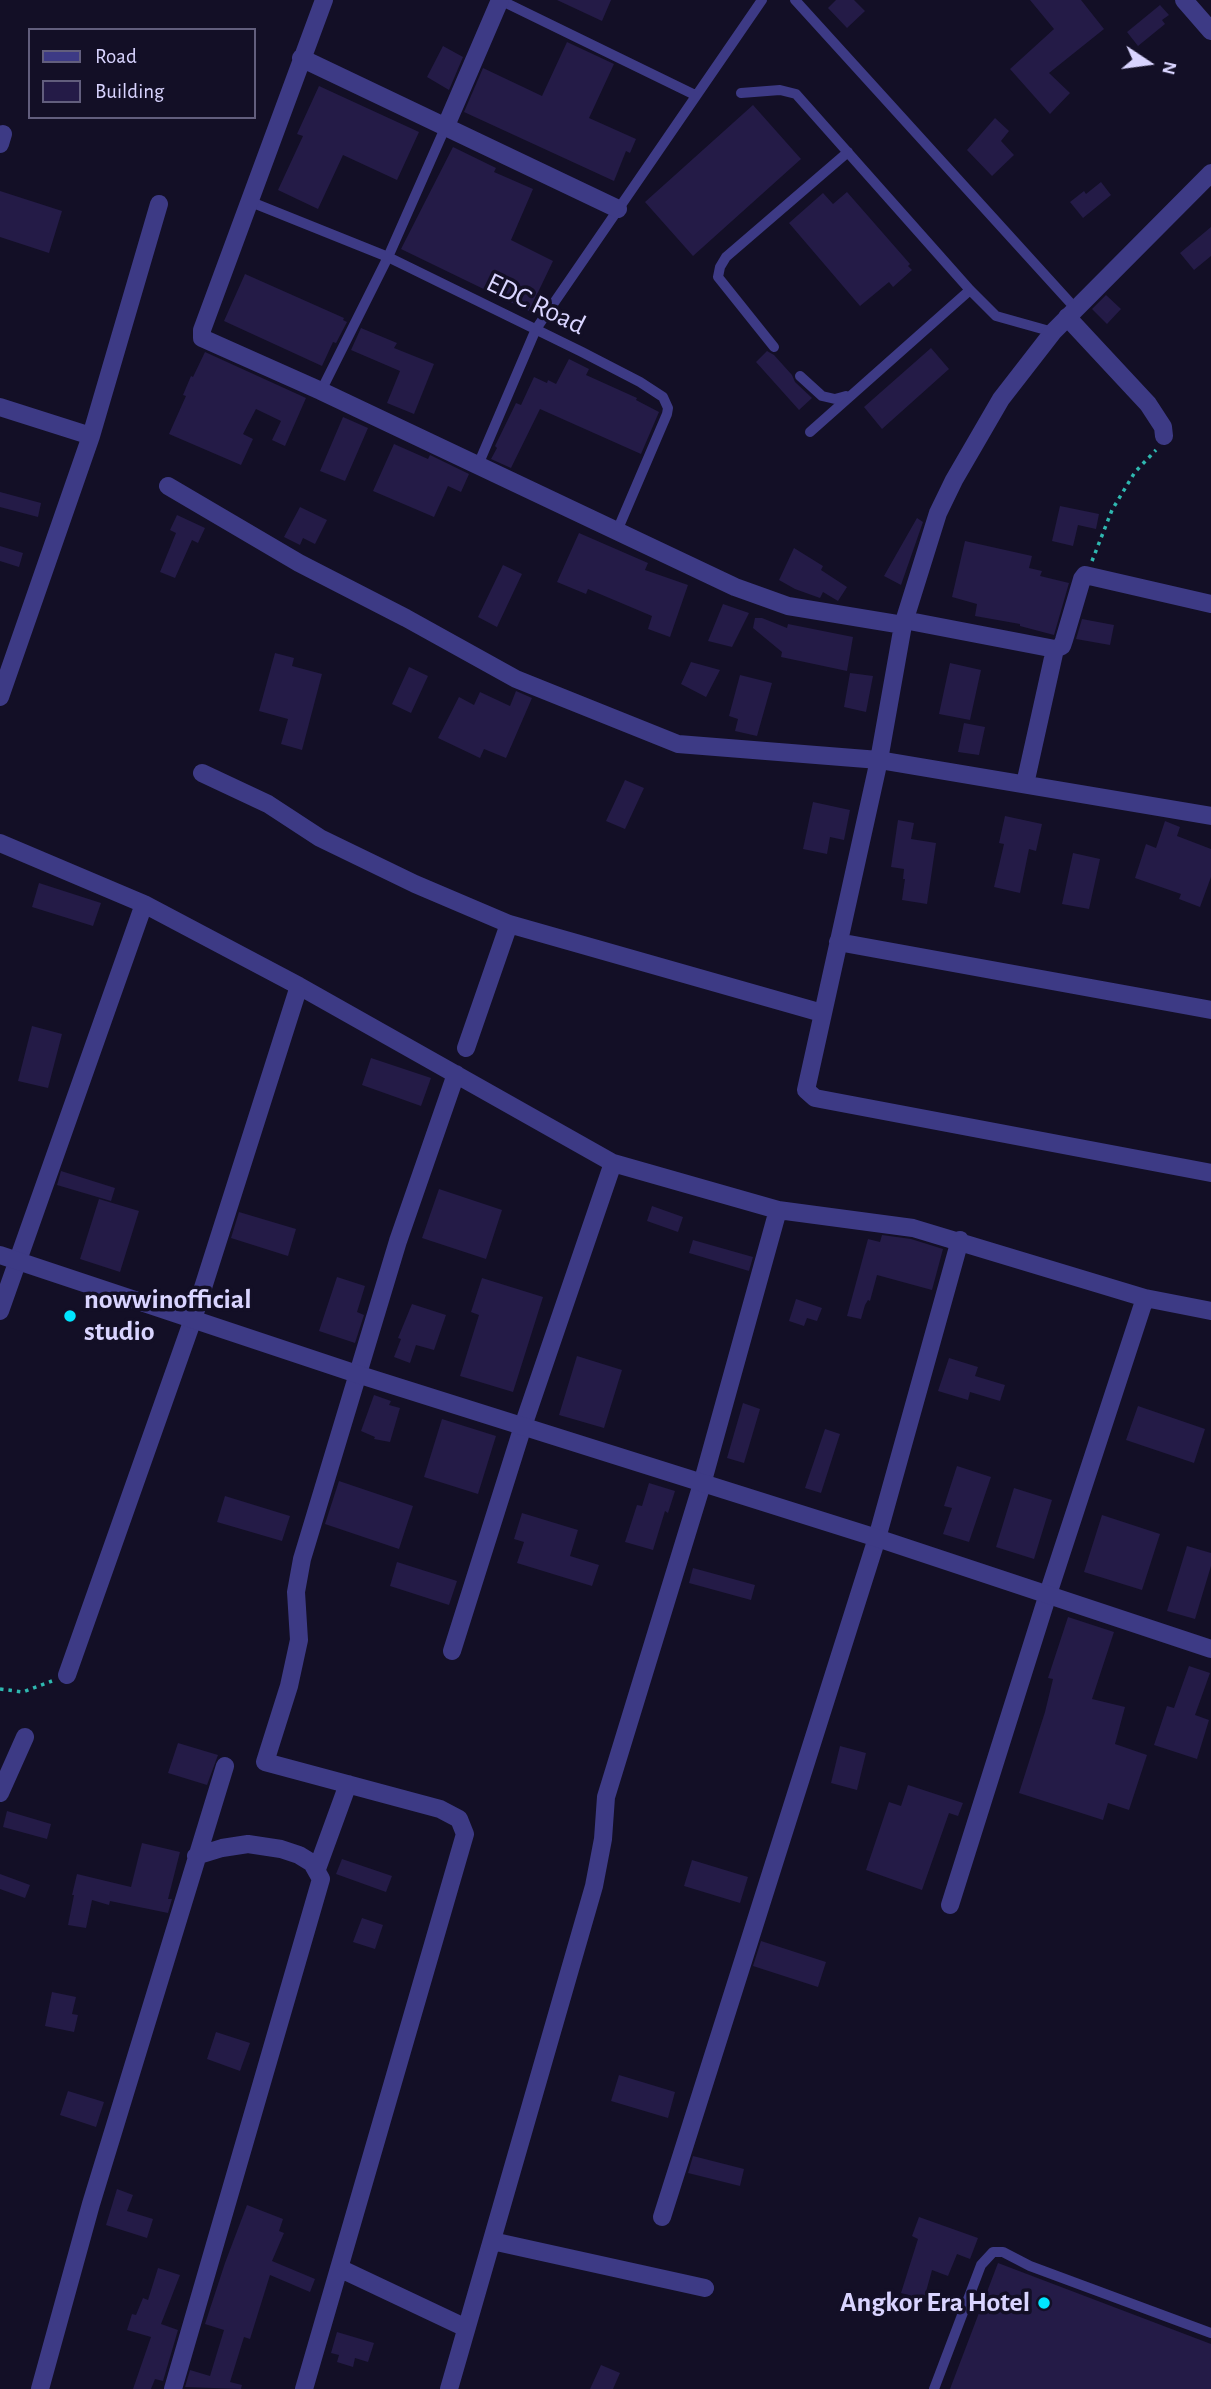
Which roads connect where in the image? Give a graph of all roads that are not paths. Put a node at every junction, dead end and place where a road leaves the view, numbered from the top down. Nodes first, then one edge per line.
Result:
1 (324, 0) edge
2 (500, 0) edge
3 (762, 0) edge
4 (795, 0) edge
5 (1184, 0) edge
6 (1211, 32) edge
7 (301, 58) junction
8 (741, 93) dead end
9 (695, 95) junction
10 (445, 128) junction
11 (848, 152) junction
12 (1211, 173) edge
13 (251, 202) junction
14 (159, 204) dead end
15 (618, 209) junction
16 (388, 257) junction
17 (970, 290) junction
18 (1071, 312) junction
19 (536, 329) junction
20 (1053, 332) junction
21 (774, 347) dead end
22 (800, 376) dead end
23 (321, 391) junction
24 (852, 394) junction
25 (0, 407) edge
26 (810, 432) dead end
27 (91, 436) junction
28 (1164, 436) road end
29 (478, 465) junction
30 (168, 486) dead end
31 (617, 531) junction
32 (1211, 604) edge
33 (904, 623) junction
34 (1055, 649) junction
35 (0, 697) edge
36 (879, 760) junction
37 (202, 774) dead end
38 (1025, 784) junction
39 (1211, 817) edge
40 (0, 843) edge
41 (144, 904) junction
42 (509, 925) junction
43 (838, 942) junction
44 (299, 986) junction
45 (1211, 1010) edge
46 (822, 1013) junction
47 (466, 1048) dead end
48 (456, 1074) junction
49 (613, 1163) junction
50 (1211, 1172) edge
51 (778, 1210) junction
52 (960, 1240) junction
53 (0, 1255) edge
54 (18, 1261) junction
55 (1145, 1298) junction
56 (0, 1311) edge
57 (1211, 1311) edge
58 (193, 1319) junction
59 (357, 1374) junction
60 (523, 1426) junction
61 (702, 1484) junction
62 (877, 1538) junction
63 (1048, 1594) junction
64 (1211, 1649) edge
65 (452, 1651) dead end
66 (67, 1675) road end
67 (25, 1737) dead end
68 (225, 1766) dead end
69 (348, 1784) junction
70 (0, 1793) edge
71 (196, 1856) junction
72 (317, 1869) junction
73 (950, 1905) dead end
74 (662, 2217) dead end
75 (492, 2241) junction
76 (339, 2268) junction
77 (705, 2288) dead end
78 (466, 2328) junction
79 (1211, 2333) edge
80 (40, 2389) edge
81 (173, 2389) edge
82 (304, 2389) edge
83 (449, 2389) edge
84 (934, 2389) edge

1 - 7 street
2 - 9 lane
2 - 10 street
3 - 9 lane
4 - 18 lane
5 - 6 street
7 - 10 street
7 - 13 street
8 - 11 lane
9 - 15 lane
10 - 15 street
10 - 16 lane
11 - 17 lane
11 - 21 lane
12 - 18 street
13 - 16 lane, EDC Road
13 - 23 street
14 - 27 street
15 - 19 lane
16 - 19 lane, EDC Road
16 - 23 lane
17 - 20 lane
17 - 24 lane
18 - 20 street
18 - 28 street
19 - 29 lane
19 - 31 lane, EDC Road
20 - 33 street
22 - 24 lane
23 - 29 street
24 - 26 lane
25 - 27 street
27 - 35 street
29 - 31 street
30 - 36 street
31 - 33 street
32 - 34 street
33 - 34 street
33 - 36 street
34 - 38 street
36 - 38 street
36 - 43 street
37 - 42 street
38 - 39 street
40 - 41 street
41 - 44 street
41 - 54 street
42 - 46 street
42 - 47 street
43 - 45 street
43 - 46 street
44 - 48 street
44 - 58 street
46 - 50 street
48 - 49 street
48 - 59 street
49 - 51 street
49 - 60 street
51 - 52 street
51 - 61 street
52 - 55 street
52 - 62 street
53 - 54 street
54 - 56 street
54 - 58 street
55 - 57 street
55 - 63 street
58 - 59 street
58 - 66 street
59 - 60 street
59 - 69 street
60 - 61 street
60 - 65 street
61 - 62 street
61 - 75 street
62 - 63 street
62 - 74 street
63 - 64 street
63 - 73 street
67 - 70 street
68 - 71 street
69 - 72 street
69 - 76 street
71 - 72 street
71 - 80 street
72 - 81 street
75 - 77 street
75 - 78 street
76 - 78 street
76 - 82 street
78 - 83 street
79 - 84 lane

